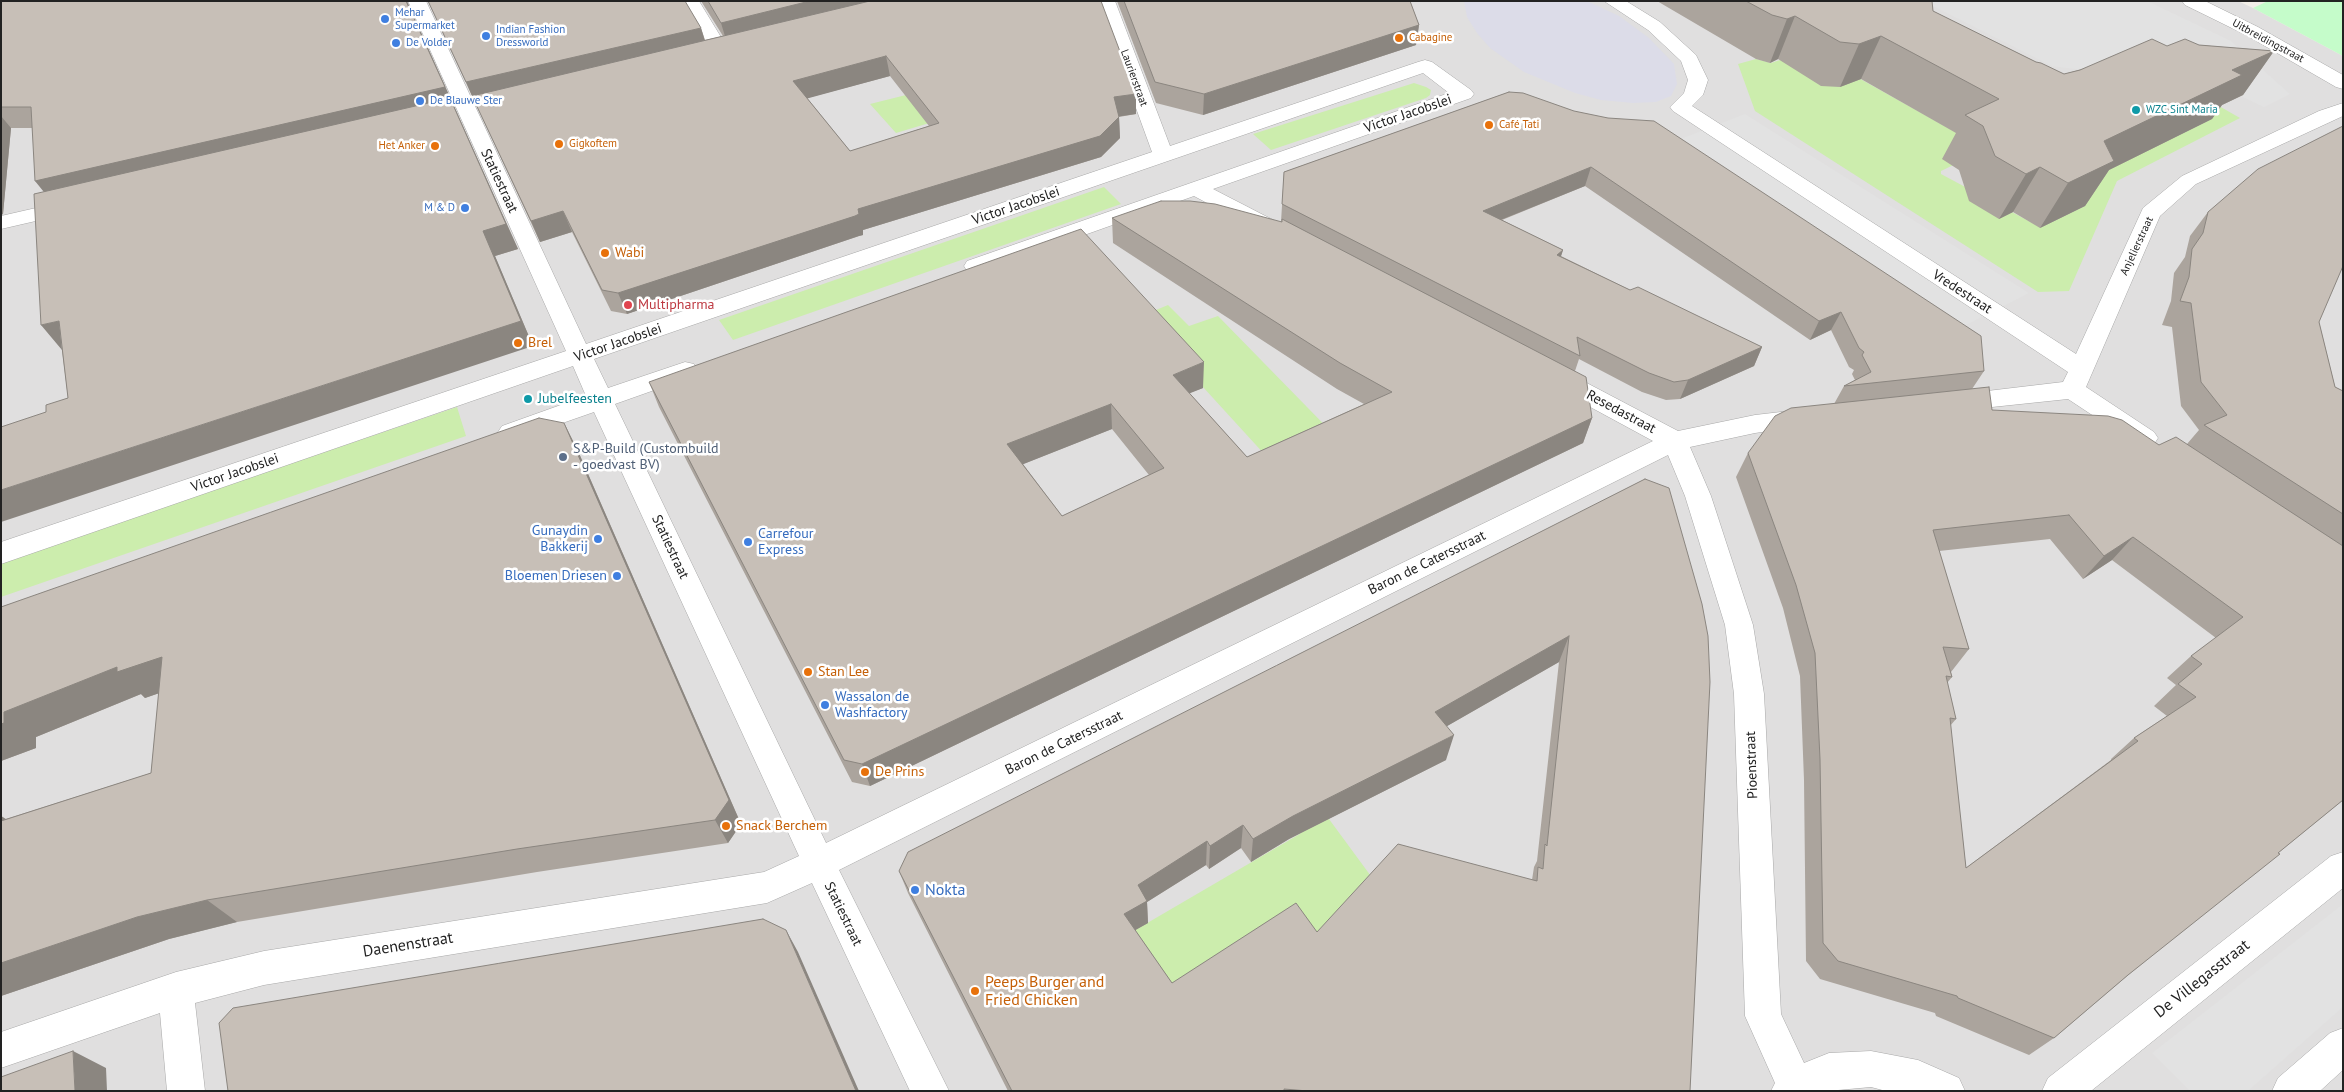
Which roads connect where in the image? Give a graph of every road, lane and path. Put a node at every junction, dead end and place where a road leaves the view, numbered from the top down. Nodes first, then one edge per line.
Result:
1 (417, 1) edge
2 (690, 1) edge
3 (1106, 1) edge
4 (1613, 1) edge
5 (2191, 1) edge
6 (740, 48) edge
7 (721, 52) junction
8 (702, 57) edge
9 (2343, 83) edge
10 (2343, 109) edge
11 (1163, 155) junction
12 (1194, 188) junction
13 (89, 202) edge
14 (1, 223) edge
15 (1284, 235) edge
16 (956, 273) edge
17 (580, 356) junction
18 (703, 363) edge
19 (1536, 368) edge
20 (2076, 379) junction
21 (601, 399) junction
22 (1935, 404) edge
23 (1830, 416) edge
24 (493, 438) edge
25 (1675, 441) junction
26 (2162, 450) edge
27 (1, 553) edge
28 (819, 864) junction
29 (2343, 867) edge
30 (176, 990) junction
31 (2343, 1046) edge
32 (1, 1050) edge
33 (1793, 1088) edge
34 (186, 1091) edge
35 (930, 1091) edge
36 (1946, 1091) edge
37 (2061, 1091) edge
38 (2291, 1091) edge

1 - 17 street, Statiestraat
2 - 7 street
3 - 11 street, Laurierstraat
4 - 20 street, Vredestraat
5 - 9 street, Uitbreidingstraat
6 - 7 street
7 - 8 street
10 - 20 street, Anjelierstraat
11 - 12 street, Victor Jacobslei
11 - 17 street, Victor Jacobslei
12 - 15 street
12 - 16 street, Victor Jacobslei
13 - 14 street
17 - 21 street, Statiestraat
17 - 27 street, Victor Jacobslei
18 - 21 street
19 - 25 street, Resedastraat
20 - 22 street
20 - 26 street, Vredestraat
21 - 24 street
21 - 28 street, Statiestraat
23 - 25 street, Baron de Catersstraat
25 - 28 street, Baron de Catersstraat
25 - 33 street, Pioenstraat
28 - 30 street, Daenenstraat
28 - 35 street, Statiestraat
29 - 37 street, De Villegasstraat
30 - 32 street, Daenenstraat
30 - 34 street
31 - 38 street
33 - 36 street

